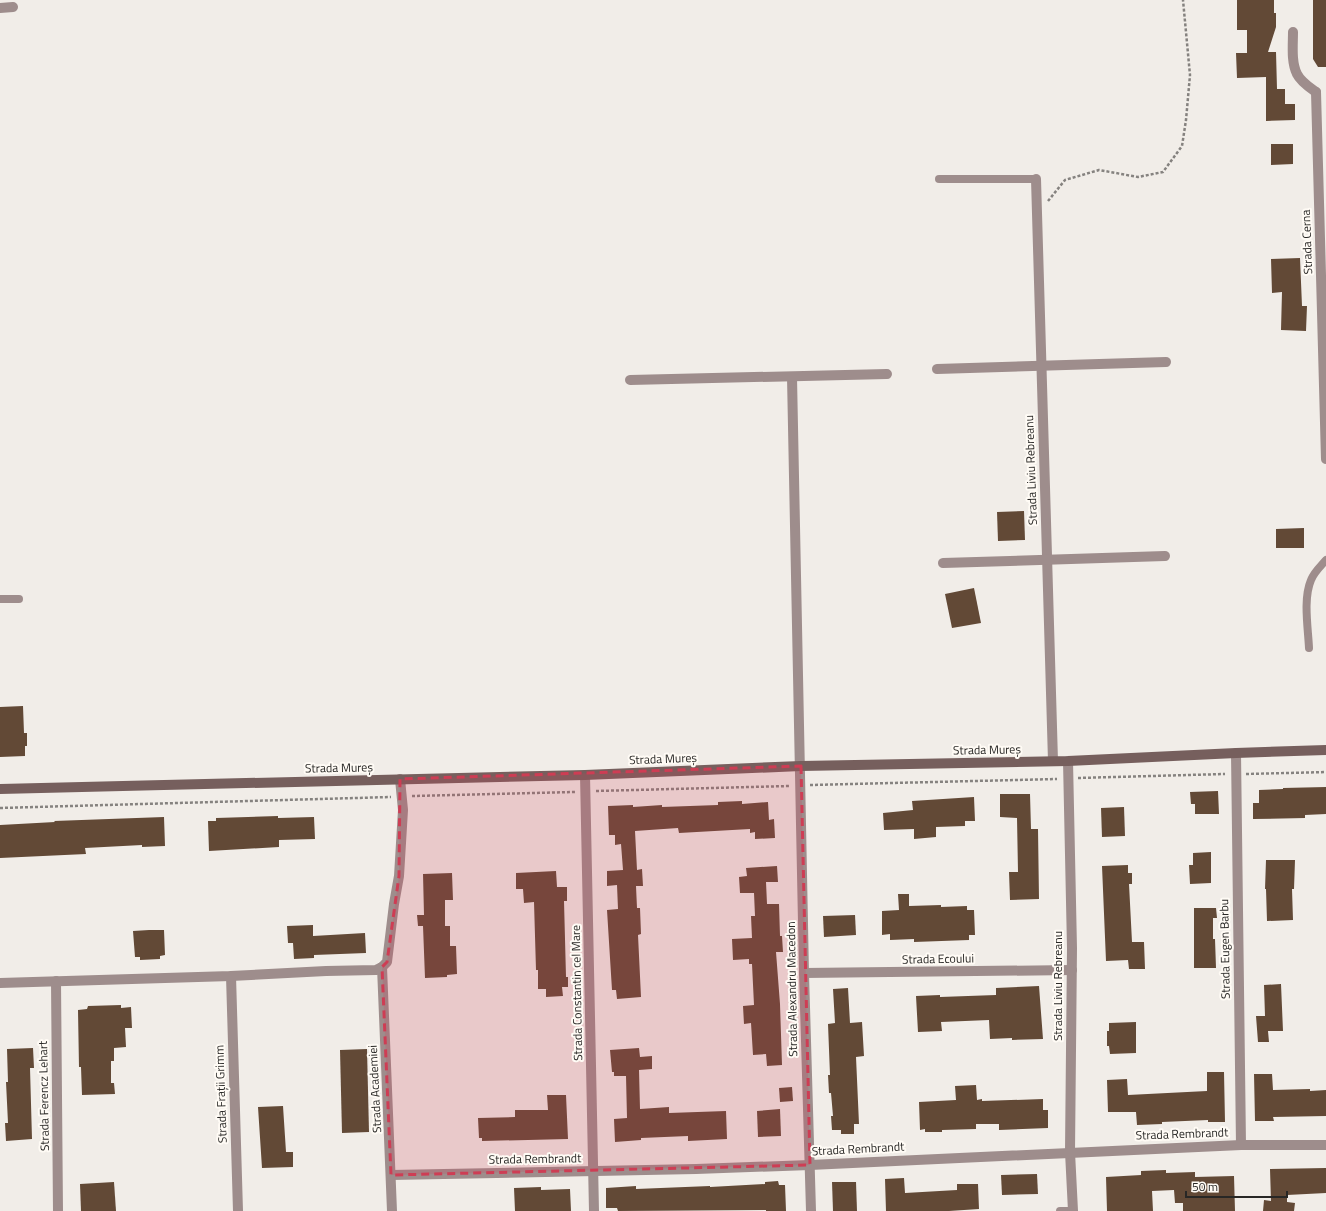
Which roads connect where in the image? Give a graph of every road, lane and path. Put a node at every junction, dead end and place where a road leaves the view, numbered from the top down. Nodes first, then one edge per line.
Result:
1 (1183, 0) edge
2 (13, 7) dead end
3 (0, 8) edge
4 (1293, 32) dead end
5 (1321, 93) edge
6 (939, 179) dead end
7 (1036, 179) joint
8 (1037, 216) junction
9 (1166, 362) dead end
10 (1041, 366) junction
11 (937, 369) dead end
12 (887, 374) dead end
13 (792, 377) junction
14 (630, 380) dead end
15 (1326, 459) edge
16 (1165, 556) dead end
17 (1047, 560) junction
18 (1326, 560) edge
19 (943, 563) dead end
20 (0, 599) edge
21 (20, 599) dead end
22 (1309, 648) dead end
23 (1326, 750) edge
24 (1236, 753) junction
25 (1052, 761) junction
26 (1068, 762) junction
27 (801, 766) junction
28 (1326, 772) edge
29 (1236, 774) junction
30 (585, 775) junction
31 (1068, 778) junction
32 (400, 779) junction
33 (801, 786) junction
34 (0, 790) edge
35 (586, 791) junction
36 (402, 796) junction
37 (0, 808) edge
38 (382, 967) junction
39 (1072, 970) junction
40 (804, 973) junction
41 (231, 976) junction
42 (56, 981) junction
43 (0, 983) edge
44 (1241, 1145) junction
45 (1326, 1145) edge
46 (1070, 1152) junction
47 (810, 1165) junction
48 (594, 1170) junction
49 (391, 1175) junction
50 (58, 1211) edge
51 (238, 1211) edge
52 (392, 1211) edge
53 (594, 1211) edge
54 (811, 1211) edge
55 (1060, 1211) edge
56 (1073, 1211) edge

1 - 8 path
2 - 3 street
4 - 5 street, Strada Cerna
5 - 15 street, Strada Cerna
6 - 7 lane
7 - 8 street, Strada Liviu Rebreanu
8 - 10 street, Strada Liviu Rebreanu
9 - 10 street
10 - 11 street
10 - 17 street, Strada Liviu Rebreanu
12 - 13 street
13 - 14 street
13 - 27 street, Strada Alexandru Macedon
16 - 17 street
17 - 19 street
17 - 25 street, Strada Liviu Rebreanu
18 - 22 lane
20 - 21 lane
23 - 24 street, Strada Mureș
24 - 26 street, Strada Mureș
24 - 29 street, Strada Eugen Barbu
25 - 26 street, Strada Mureș
25 - 27 street, Strada Mureș
26 - 31 street, Strada Liviu Rebreanu
27 - 30 street, Strada Mureș
27 - 33 street, Strada Alexandru Macedon
28 - 29 path
29 - 31 path
29 - 44 street, Strada Eugen Barbu
30 - 32 street, Strada Mureș
30 - 35 street, Strada Constantin cel Mare
31 - 33 path
31 - 39 street, Strada Liviu Rebreanu
32 - 34 street, Strada Mureș
32 - 36 street
33 - 35 path
33 - 40 street, Strada Alexandru Macedon
35 - 36 path
35 - 48 street, Strada Constantin cel Mare
36 - 37 path
36 - 38 street
38 - 41 street
38 - 49 street, Strada Academiei
39 - 40 street, Strada Ecoului
39 - 46 street, Strada Liviu Rebreanu
40 - 47 street, Strada Alexandru Macedon
41 - 42 street
41 - 51 street, Strada Frații Grimm
42 - 43 street
42 - 50 street, Strada Ferencz Lehart
44 - 45 street, Strada Rembrandt
44 - 46 street, Strada Rembrandt
46 - 47 street, Strada Rembrandt
46 - 56 street, Strada Liviu Rebreanu
47 - 48 street, Strada Rembrandt
47 - 54 street, Strada Alexandru Macedon
48 - 49 street, Strada Rembrandt
48 - 53 street, Strada Constantin cel Mare
49 - 52 street, Strada Academiei
55 - 56 lane

